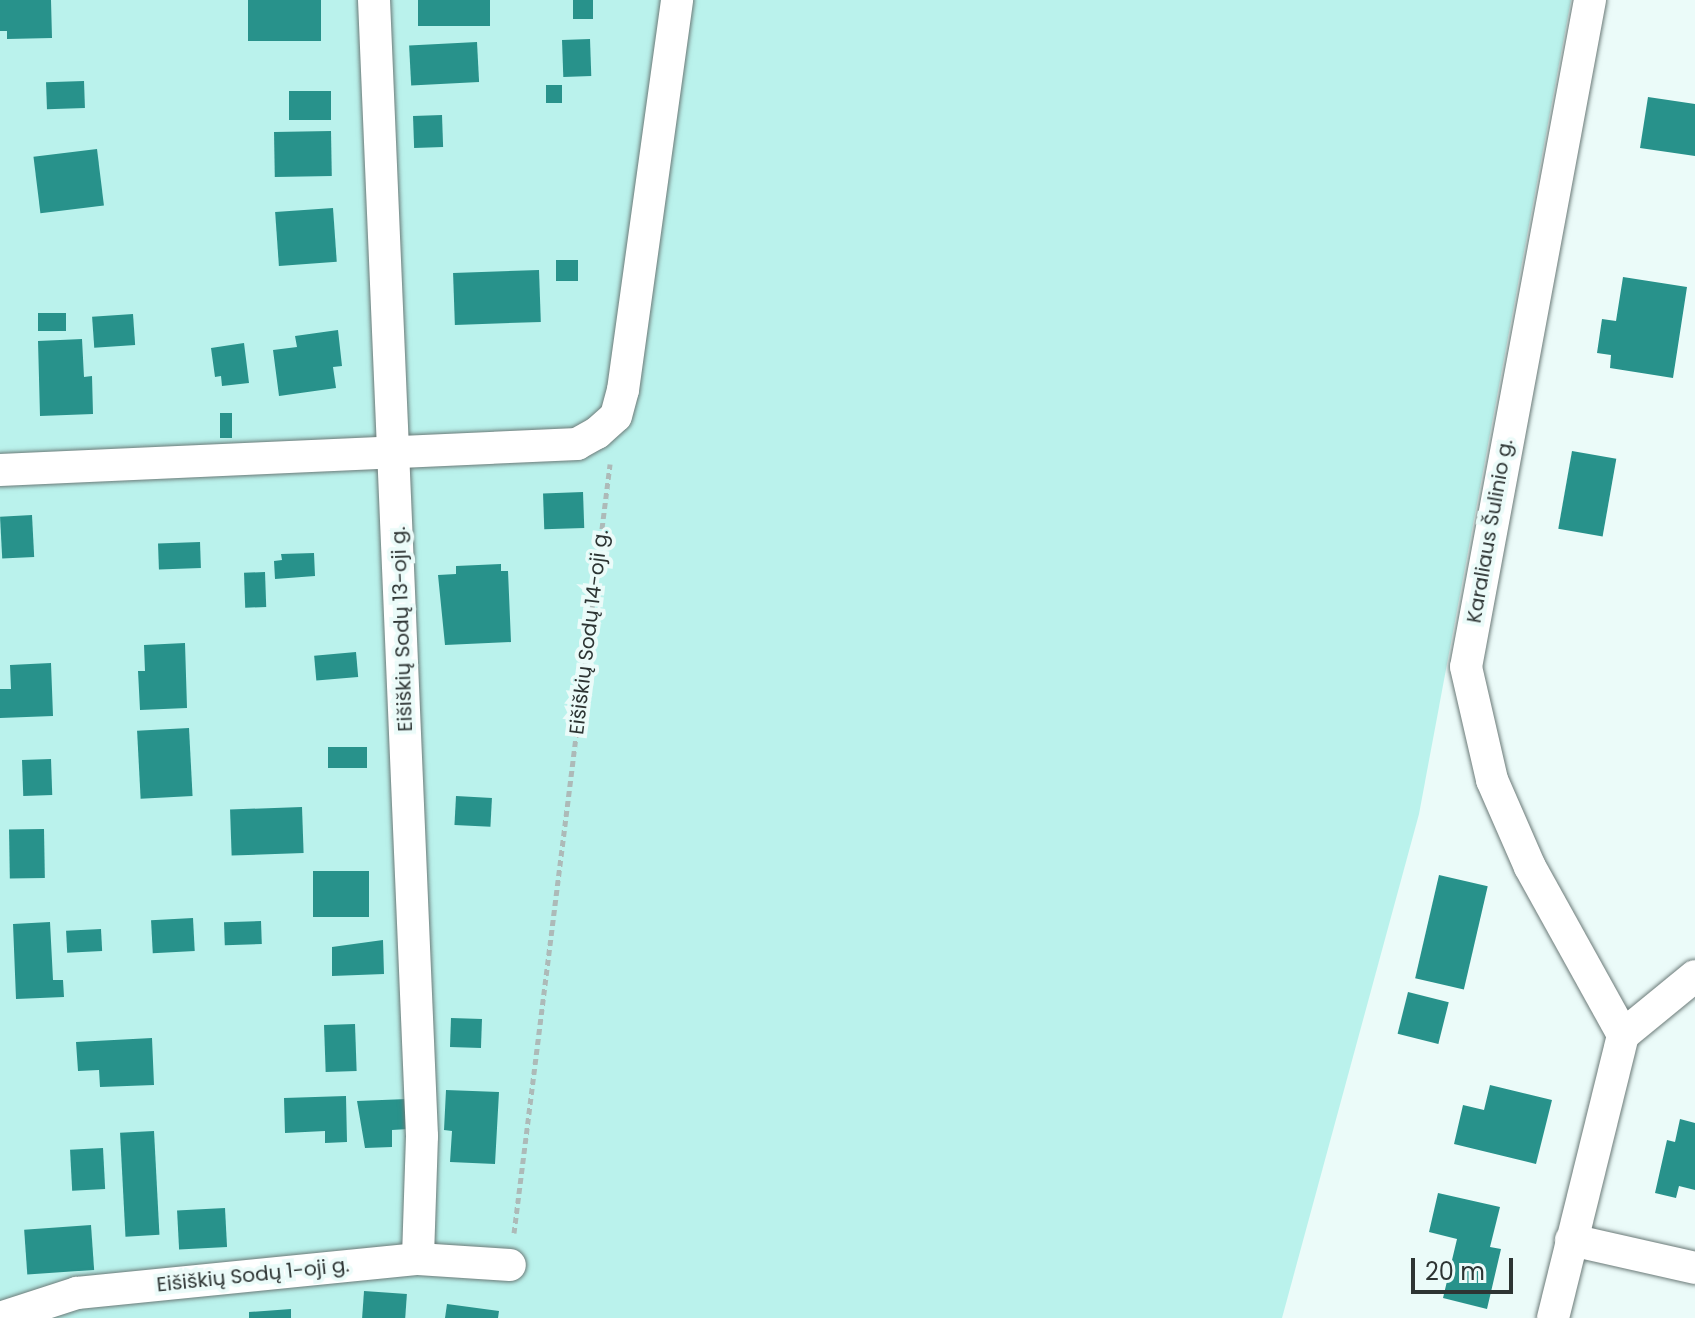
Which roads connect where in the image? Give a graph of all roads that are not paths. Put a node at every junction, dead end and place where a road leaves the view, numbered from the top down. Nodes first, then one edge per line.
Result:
1 (374, 0) edge
2 (677, 0) edge
3 (1590, 0) edge
4 (395, 454) junction
5 (0, 470) edge
6 (1695, 976) edge
7 (1623, 1035) junction
8 (1571, 1240) junction
9 (418, 1259) junction
10 (510, 1265) road end
11 (1695, 1268) edge
12 (1, 1308) edge
13 (1553, 1318) edge

1 - 4 street, Eišiškių Sodų 13-oji g.
2 - 4 street
3 - 7 street, Karaliaus Šulinio g.
4 - 5 street
4 - 9 street, Eišiškių Sodų 13-oji g.
6 - 7 street
7 - 8 street
8 - 11 street
8 - 13 street
9 - 10 street, Eišiškių Sodų 1-oji g.
9 - 12 street, Eišiškių Sodų 1-oji g.

